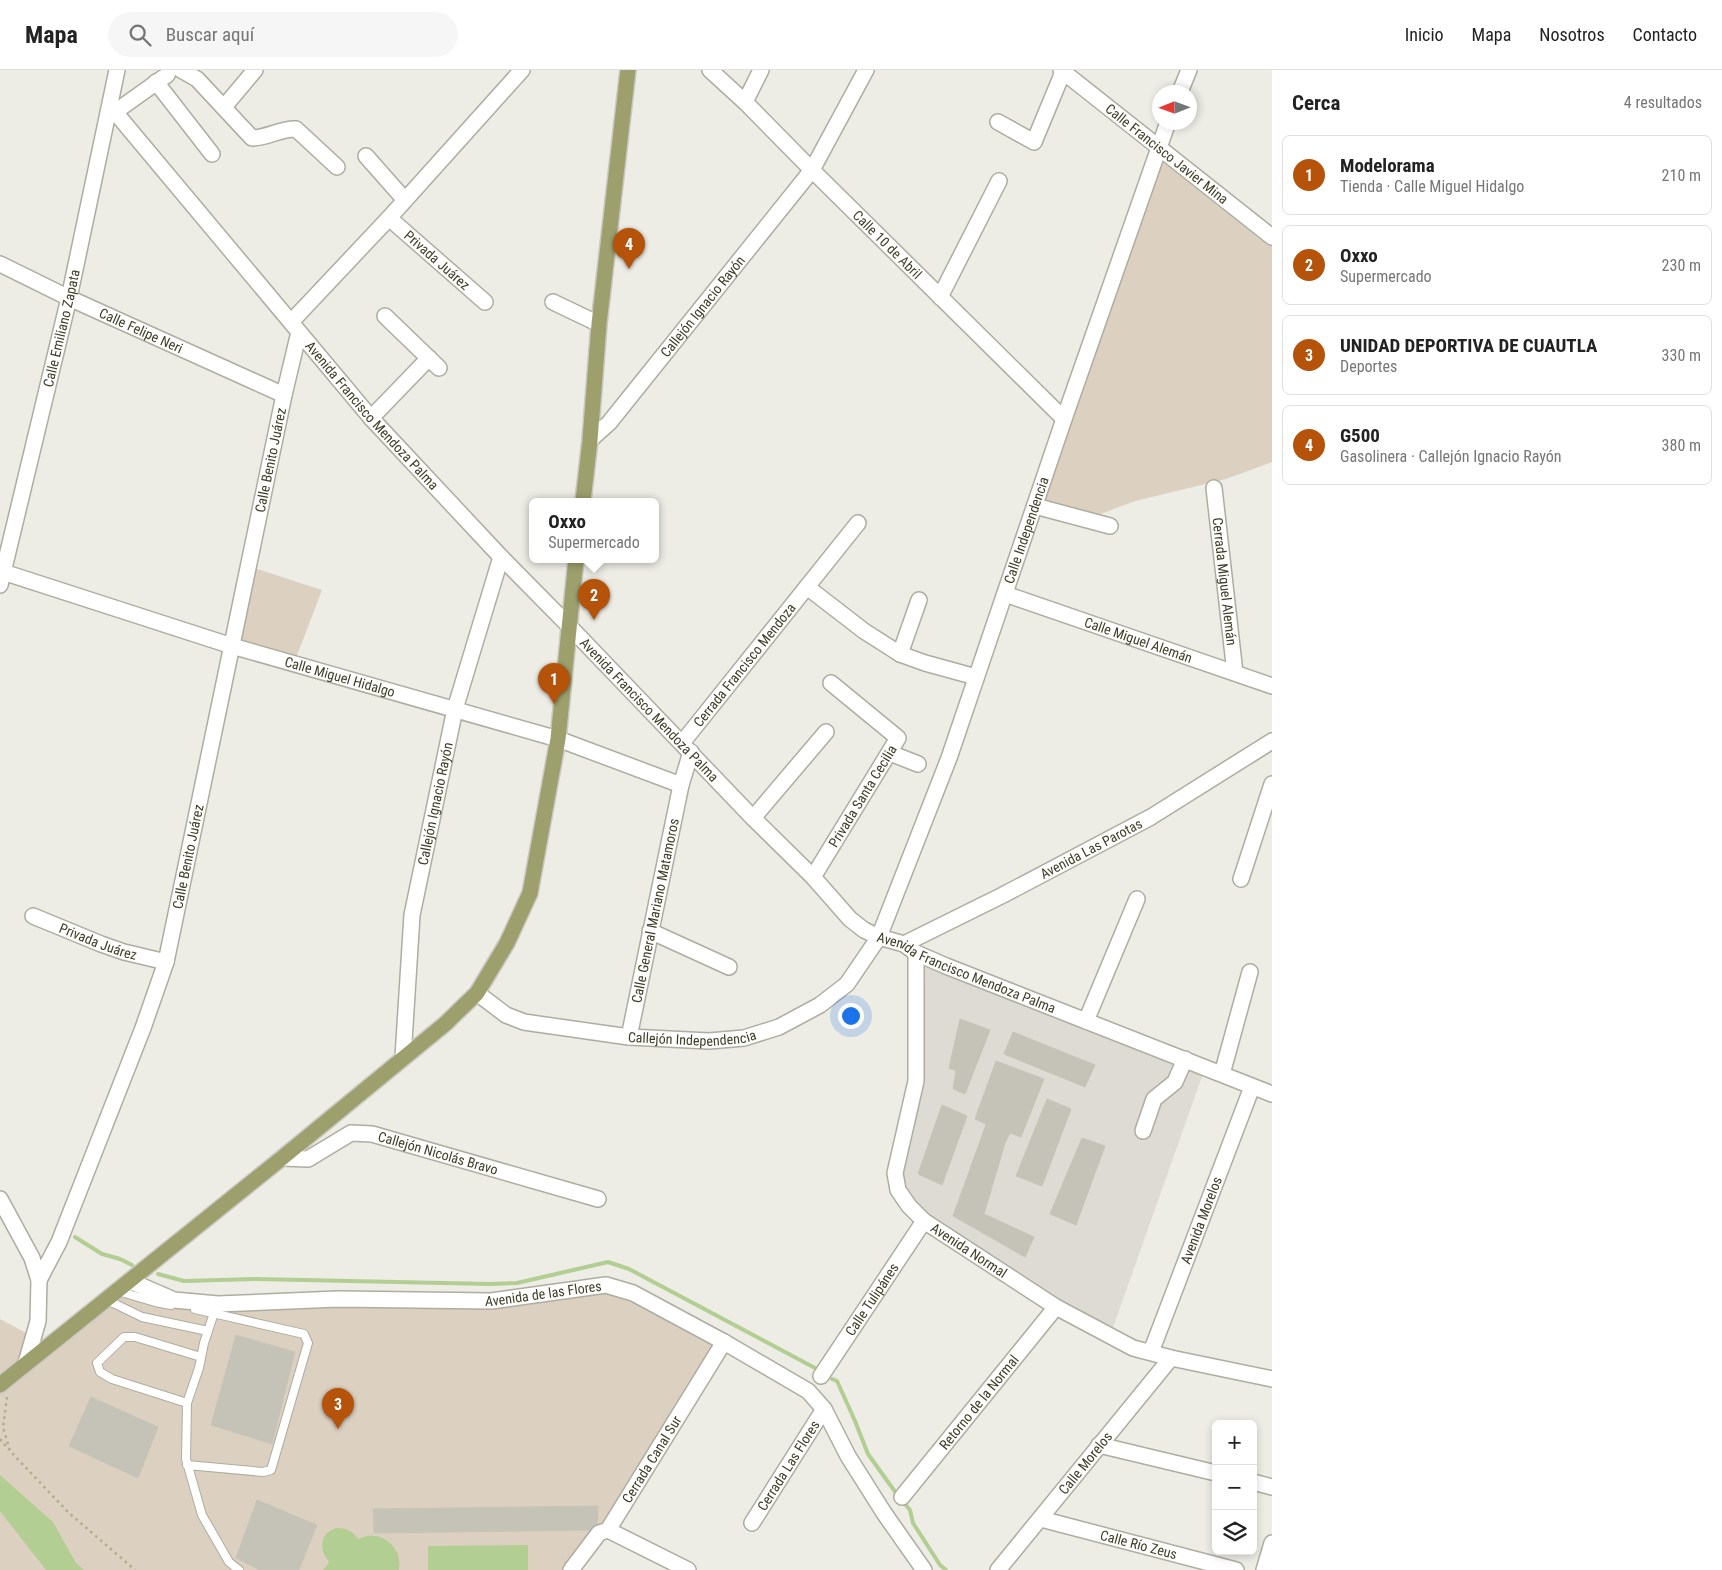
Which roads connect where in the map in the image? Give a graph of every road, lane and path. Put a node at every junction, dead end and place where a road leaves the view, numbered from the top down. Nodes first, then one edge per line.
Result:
1 (117, 70) edge
2 (169, 70) edge
3 (181, 70) edge
4 (255, 70) edge
5 (522, 70) edge
6 (628, 70) edge
7 (710, 70) edge
8 (761, 70) edge
9 (866, 70) edge
10 (1189, 70) edge
11 (1062, 71) edge
12 (202, 75) edge
13 (156, 82) junction
14 (1183, 85) edge
15 (745, 102) junction
16 (224, 107) junction
17 (112, 111) junction
18 (998, 122) dead end
19 (1165, 130) edge
20 (1158, 148) junction
21 (212, 154) dead end
22 (366, 156) dead end
23 (337, 167) dead end
24 (812, 170) junction
25 (999, 181) dead end
26 (404, 199) junction
27 (389, 218) junction
28 (1272, 238) edge
29 (0, 264) edge
30 (940, 297) junction
31 (69, 298) junction
32 (485, 302) dead end
33 (552, 302) dead end
34 (386, 316) dead end
35 (599, 324) junction
36 (295, 327) junction
37 (284, 395) junction
38 (371, 418) junction
39 (1064, 419) junction
40 (590, 440) junction
41 (1214, 488) dead end
42 (583, 498) edge
43 (1035, 506) junction
44 (858, 522) dead end
45 (1110, 526) dead end
46 (501, 557) junction
47 (576, 563) edge
48 (1, 576) edge
49 (806, 587) junction
50 (1005, 594) junction
51 (919, 600) dead end
52 (569, 626) junction
53 (232, 646) junction
54 (900, 654) junction
55 (1235, 673) junction
56 (976, 677) junction
57 (831, 683) dead end
58 (1272, 686) edge
59 (456, 709) junction
60 (826, 732) dead end
61 (558, 739) junction
62 (1272, 742) edge
63 (686, 747) junction
64 (890, 752) junction
65 (918, 764) dead end
66 (1272, 784) edge
67 (680, 785) junction
68 (753, 818) junction
69 (813, 877) junction
70 (1242, 879) dead end
71 (1137, 899) dead end
72 (33, 916) dead end
73 (650, 931) junction
74 (879, 937) junction
75 (904, 944) junction
76 (916, 953) junction
77 (166, 962) junction
78 (728, 967) dead end
79 (1250, 972) dead end
80 (477, 993) junction
81 (1086, 1021) junction
82 (629, 1037) junction
83 (403, 1057) junction
84 (1186, 1059) junction
85 (1222, 1074) junction
86 (1252, 1087) junction
87 (1272, 1094) edge
88 (1143, 1131) dead end
89 (282, 1158) junction
90 (598, 1198) dead end
91 (0, 1200) edge
92 (924, 1221) junction
93 (39, 1280) junction
94 (130, 1281) junction
95 (112, 1295) junction
96 (1056, 1307) junction
97 (214, 1313) junction
98 (208, 1330) junction
99 (724, 1342) junction
100 (1151, 1352) junction
101 (201, 1357) junction
102 (1171, 1358) junction
103 (26, 1363) junction
104 (14, 1373) junction
105 (821, 1376) dead end
106 (1272, 1379) edge
107 (1, 1384) edge
108 (186, 1403) junction
109 (824, 1409) junction
110 (0, 1439) edge
111 (1099, 1445) junction
112 (10, 1452) junction
113 (187, 1465) junction
114 (1212, 1472) edge
115 (1257, 1483) edge
116 (1272, 1486) edge
117 (902, 1497) dead end
118 (1041, 1519) junction
119 (752, 1523) dead end
120 (608, 1530) junction
121 (1272, 1543) edge
122 (677, 1568) edge
123 (135, 1570) edge
124 (239, 1570) edge
125 (571, 1570) edge
126 (924, 1570) edge
127 (998, 1570) edge
128 (1236, 1570) edge
129 (1264, 1570) edge

1 - 17 street, Calle Emiliano Zapata
2 - 13 street
3 - 12 street
4 - 16 street
5 - 26 street, Calle Benito Juárez
6 - 35 main road
7 - 15 street, Calle 10 de Abril
8 - 15 street
9 - 24 street, Callejón Ignacio Rayón
10 - 14 street
11 - 18 street
11 - 20 street, Calle Francisco Javier Mina
12 - 16 street
13 - 17 street
13 - 21 street
15 - 24 street, Calle 10 de Abril
16 - 23 street
17 - 31 street, Calle Emiliano Zapata
17 - 36 street, Avenida Francisco Mendoza Palma
19 - 20 street, Calle Independencia
20 - 28 street, Calle Francisco Javier Mina
20 - 39 street, Calle Independencia
22 - 26 street
24 - 30 street, Calle 10 de Abril
24 - 40 street, Callejón Ignacio Rayón
25 - 30 street
26 - 27 street, Calle Benito Juárez
27 - 32 street, Privada Juárez
27 - 36 street, Calle Benito Juárez
29 - 31 street, Calle Felipe Neri
30 - 39 street, Calle 10 de Abril
31 - 37 street, Calle Felipe Neri
31 - 48 street, Calle Emiliano Zapata
33 - 35 street
34 - 38 street
35 - 40 main road
36 - 37 street, Calle Benito Juárez
36 - 38 street, Avenida Francisco Mendoza Palma
37 - 53 street, Calle Benito Juárez
38 - 46 street, Avenida Francisco Mendoza Palma
39 - 43 street, Calle Independencia
40 - 42 main road
41 - 55 street, Cerrada Miguel Alemán
43 - 45 street
43 - 50 street, Calle Independencia
44 - 49 street, Cerrada Francisco Mendoza
46 - 52 street, Avenida Francisco Mendoza Palma
46 - 59 street, Callejón Ignacio Rayón
47 - 52 main road
48 - 53 street, Calle Miguel Hidalgo
49 - 54 street
49 - 63 street, Cerrada Francisco Mendoza
50 - 55 street, Calle Miguel Alemán
50 - 56 street, Calle Independencia
51 - 54 street
52 - 61 main road
52 - 63 street, Avenida Francisco Mendoza Palma
53 - 59 street, Calle Miguel Hidalgo
53 - 77 street, Calle Benito Juárez
54 - 56 street
55 - 58 street, Calle Miguel Alemán
56 - 74 street, Calle Independencia
57 - 64 street, Privada Santa Cecilia
59 - 61 street, Calle Miguel Hidalgo
59 - 83 street, Callejón Ignacio Rayón
60 - 68 street
61 - 67 street, Calle Miguel Hidalgo
61 - 80 main road
62 - 75 street, Avenida Las Parotas
63 - 67 street, Calle General Mariano Matamoros
63 - 68 street, Avenida Francisco Mendoza Palma
64 - 65 street
64 - 69 street, Privada Santa Cecilia
66 - 70 street
67 - 73 street, Calle General Mariano Matamoros
68 - 69 street, Avenida Francisco Mendoza Palma
69 - 74 street, Avenida Francisco Mendoza Palma
71 - 81 street
72 - 77 street, Privada Juárez
73 - 78 street
73 - 82 street, Calle General Mariano Matamoros
74 - 75 street, Avenida Francisco Mendoza Palma
74 - 82 street, Callejón Independencia
75 - 76 street, Avenida Francisco Mendoza Palma
76 - 81 street, Avenida Francisco Mendoza Palma
76 - 92 street, Avenida Normal
77 - 93 street, Calle Benito Juárez
79 - 85 street
80 - 82 street, Callejón Independencia
80 - 83 main road
81 - 84 street, Avenida Francisco Mendoza Palma
83 - 89 main road
84 - 85 street, Avenida Francisco Mendoza Palma
84 - 88 street
85 - 86 street, Avenida Francisco Mendoza Palma
86 - 87 street, Avenida Francisco Mendoza Palma
86 - 100 street, Avenida Morelos
89 - 90 street, Callejón Nicolás Bravo
89 - 94 main road
91 - 93 street
92 - 96 street, Avenida Normal
92 - 105 street, Calle Tulipánes
93 - 103 street, Calle Benito Juárez
94 - 95 main road
94 - 99 street, Avenida de las Flores
95 - 97 lane
95 - 98 lane
95 - 103 main road
96 - 100 street, Avenida Normal
96 - 117 street, Retorno de la Normal
97 - 98 lane
97 - 113 lane
98 - 101 lane
99 - 109 street, Avenida de las Flores
99 - 120 street, Cerrada Canal Sur
100 - 102 street, Avenida Normal
101 - 108 lane
101 - 108 lane
102 - 106 street, Avenida Normal
102 - 111 street, Calle Morelos
103 - 104 main road
104 - 107 main road
104 - 112 path
108 - 113 lane
109 - 119 street, Cerrada Las Flores
109 - 126 street, Avenida de las Flores
110 - 112 path
111 - 114 street
111 - 118 street, Calle Morelos
112 - 123 path
113 - 124 lane
115 - 116 street
118 - 127 street, Calle Morelos
118 - 128 street, Calle Río Zeus
120 - 122 street
120 - 125 street, Cerrada Canal Sur
121 - 129 street

